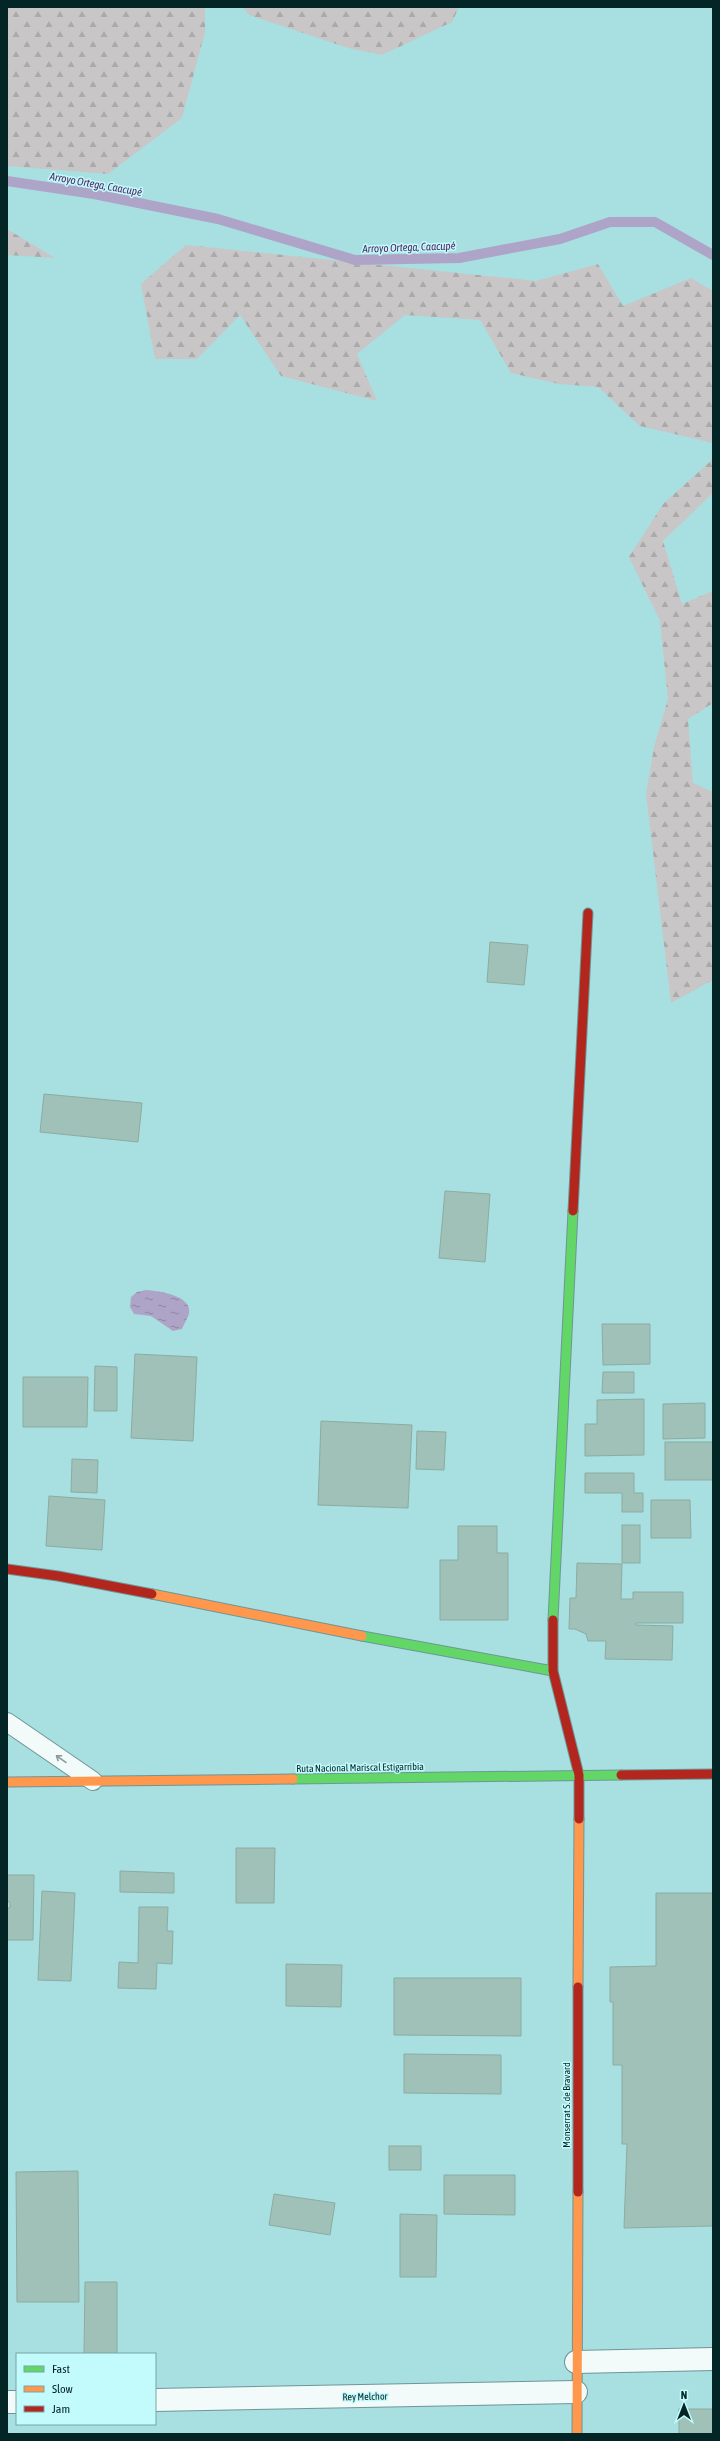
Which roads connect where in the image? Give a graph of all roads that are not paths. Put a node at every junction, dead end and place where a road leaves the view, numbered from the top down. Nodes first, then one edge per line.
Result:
1 (588, 914) dead end
2 (7, 1569) edge
3 (553, 1671) junction
4 (7, 1722) edge
5 (713, 1774) edge
6 (579, 1775) junction
7 (93, 1781) junction
8 (7, 1782) edge
9 (713, 2359) edge
10 (576, 2362) junction
11 (576, 2392) junction
12 (156, 2400) edge
13 (577, 2434) edge

1 - 3 street, Monserrat S. de Bravard
2 - 3 street
3 - 6 street, Monserrat S. de Bravard
7 -> 4 lane
5 - 6 street, Ruta Nacional Mariscal Estigarribia
6 - 7 street, Ruta Nacional Mariscal Estigarribia
6 - 10 street, Monserrat S. de Bravard
7 - 8 street, Ruta Nacional Mariscal Estigarribia
9 - 10 street
10 - 11 street, Monserrat S. de Bravard
11 - 12 street, Rey Melchor
11 - 13 street, Monserrat S. de Bravard

